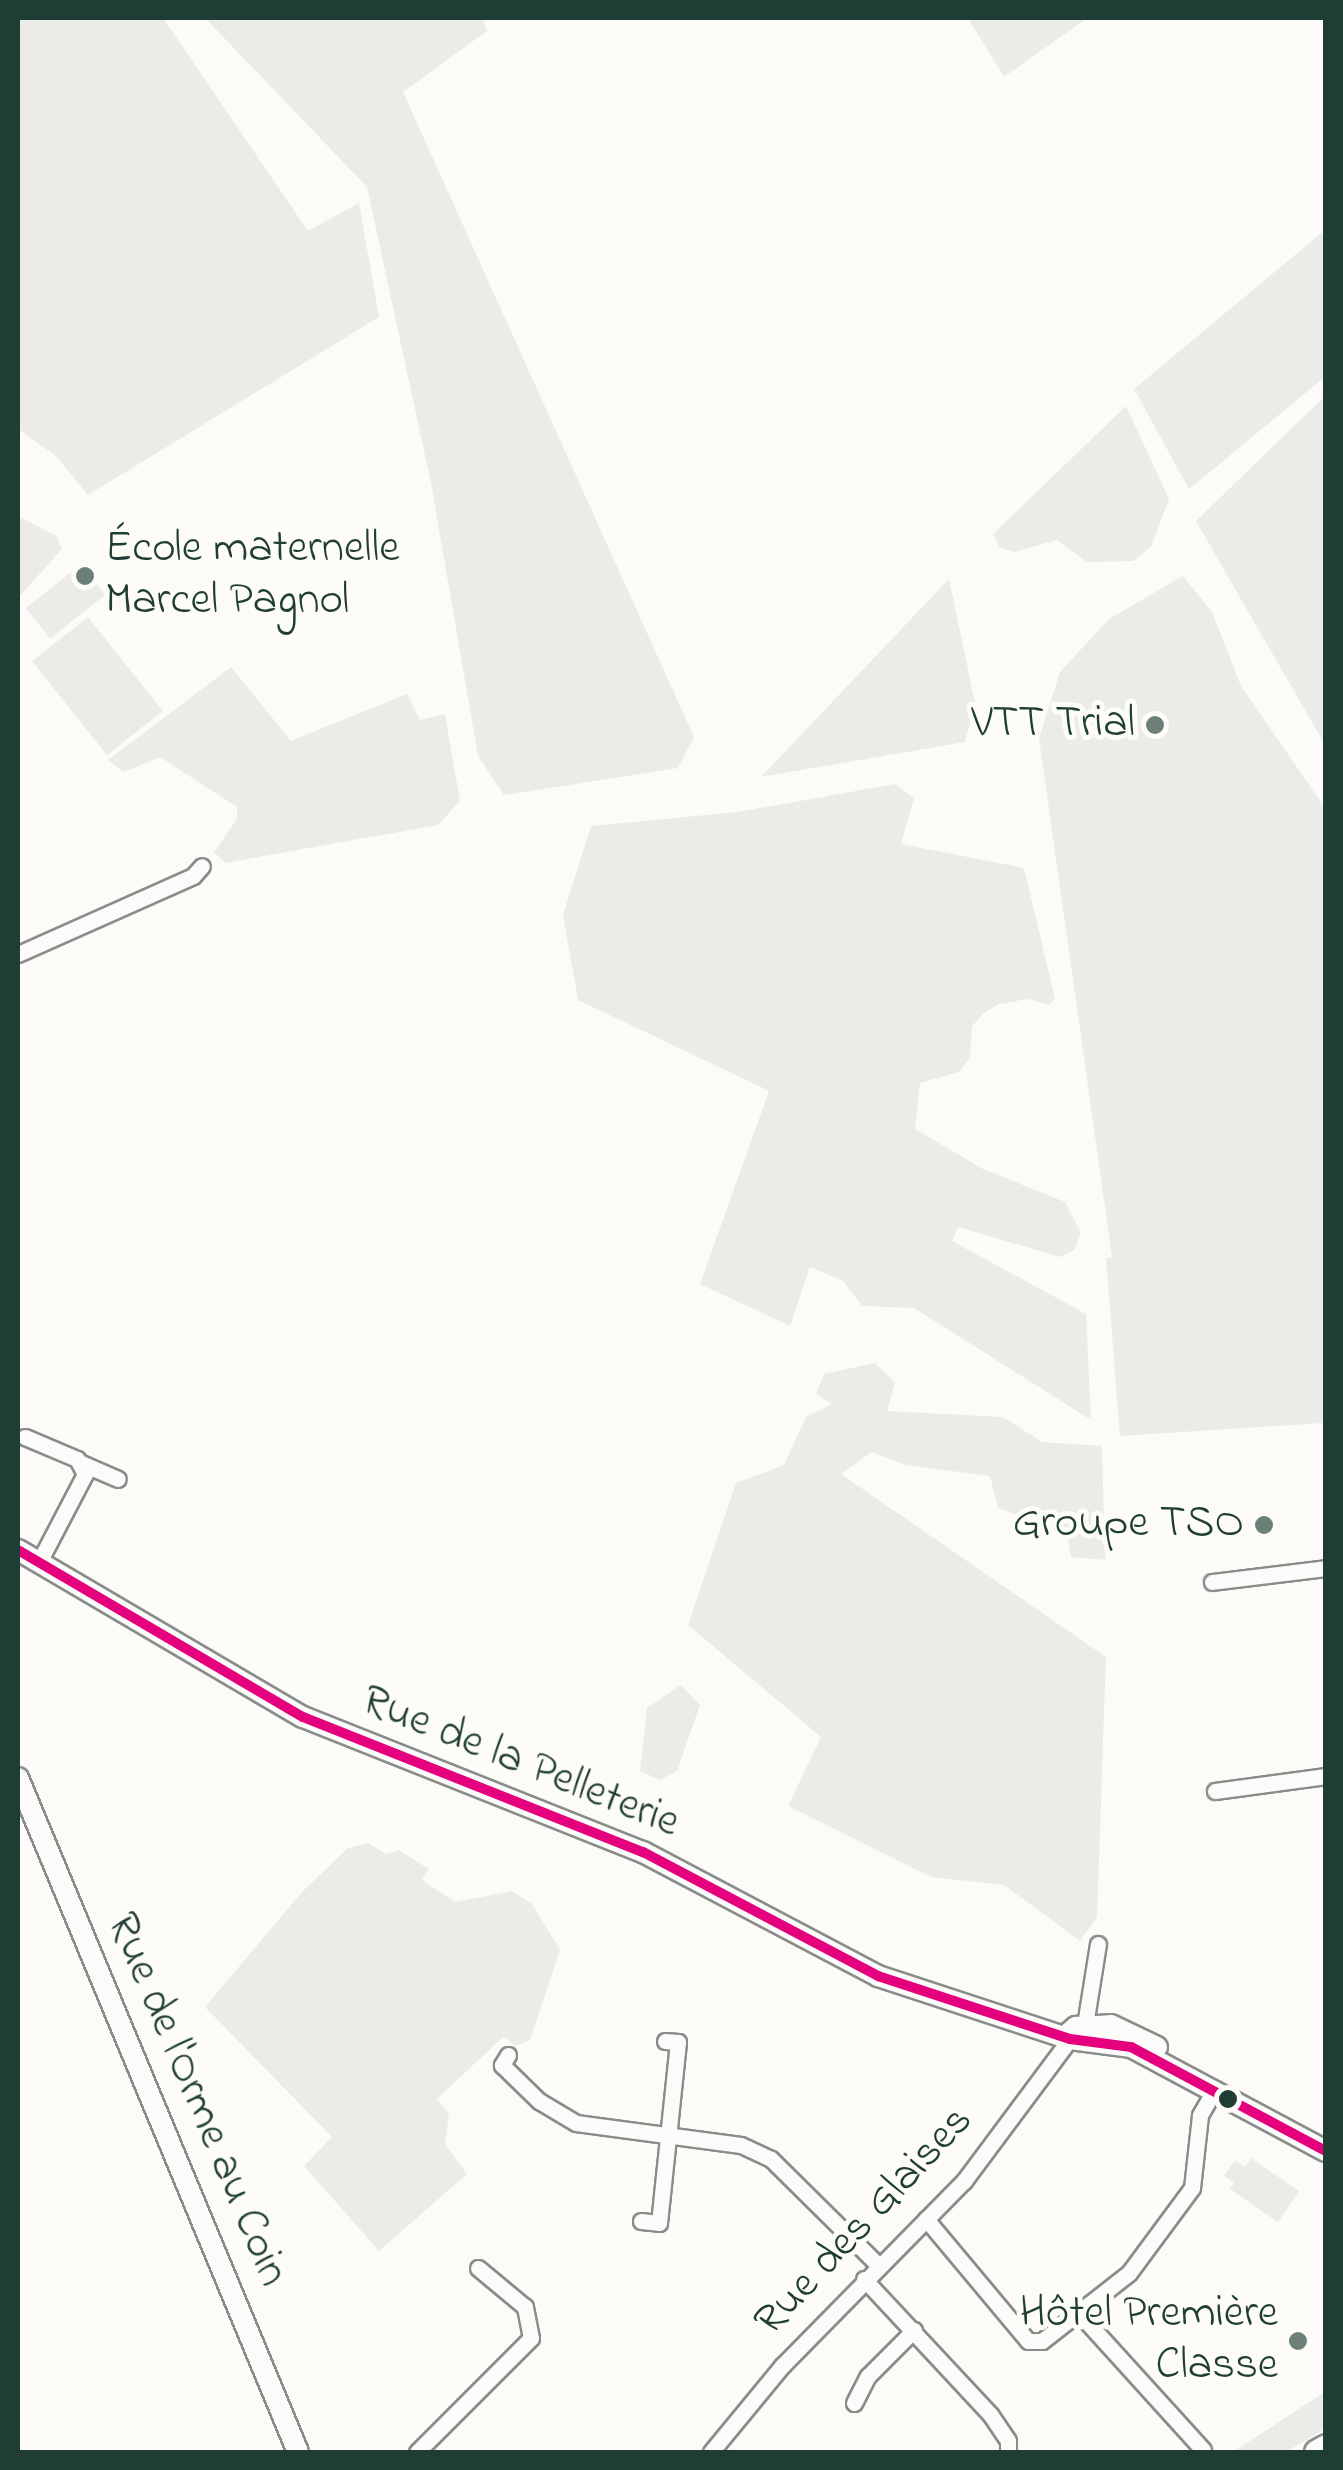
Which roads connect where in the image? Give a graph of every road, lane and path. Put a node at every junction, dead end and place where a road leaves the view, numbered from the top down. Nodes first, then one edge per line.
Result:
1 (202, 866) dead end
2 (18, 954) edge
3 (25, 1437) dead end
4 (81, 1463) junction
5 (118, 1479) dead end
6 (18, 1550) edge
7 (39, 1562) junction
8 (1326, 1568) edge
9 (1212, 1582) dead end
10 (1326, 1776) edge
11 (18, 1778) edge
12 (1215, 1791) dead end
13 (1098, 1944) dead end
14 (1073, 2033) junction
15 (665, 2042) dead end
16 (508, 2055) dead end
17 (1214, 2089) junction
18 (669, 2136) junction
19 (1325, 2150) edge
20 (926, 2220) junction
21 (641, 2221) dead end
22 (878, 2265) junction
23 (478, 2268) dead end
24 (864, 2279) junction
25 (1078, 2312) junction
26 (914, 2330) junction
27 (854, 2403) dead end
28 (1326, 2448) edge
29 (1203, 2450) dead end
30 (298, 2452) edge
31 (417, 2452) edge
32 (711, 2452) edge
33 (1008, 2452) edge
34 (1316, 2452) edge

1 - 2 street
3 - 4 street
4 - 5 street
4 - 7 street
6 - 7 main road, Rue de la Pelleterie
7 - 14 main road, Rue de la Pelleterie
8 - 9 street
10 - 12 street
11 - 30 main road, Rue de l'Orme au Coin
13 - 14 street
14 - 17 main road, Rue de la Pelleterie
14 - 20 street, Rue des Glaises
15 - 18 street
16 - 18 street
17 - 19 main road, Rue de la Pelleterie
17 - 25 street
18 - 21 street
18 - 22 street
20 - 22 street, Rue des Glaises
20 - 25 street
22 - 24 street, Rue des Glaises
23 - 31 street
24 - 26 street
24 - 32 street, Rue des Glaises
25 - 29 street
26 - 27 street
26 - 33 street
28 - 34 highway

